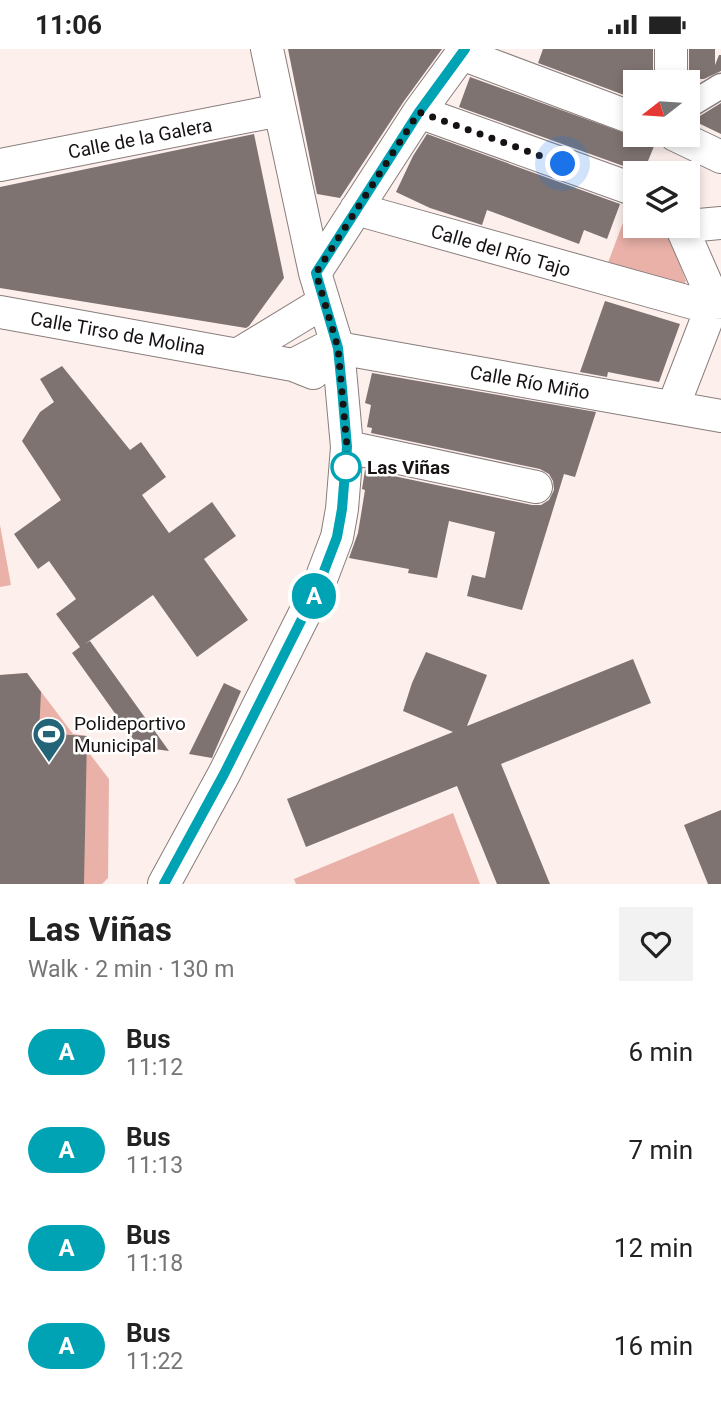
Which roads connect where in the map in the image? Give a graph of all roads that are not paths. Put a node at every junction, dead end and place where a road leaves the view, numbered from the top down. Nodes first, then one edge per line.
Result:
1 (267, 49) edge
2 (671, 49) edge
3 (464, 52) edge
4 (671, 70) edge
5 (721, 86) edge
6 (700, 99) edge
7 (280, 110) junction
8 (419, 112) junction
9 (623, 114) edge
10 (700, 147) edge
11 (721, 157) edge
12 (0, 165) edge
13 (623, 186) edge
14 (356, 209) junction
15 (721, 223) edge
16 (700, 225) edge
17 (687, 238) edge
18 (320, 288) junction
19 (718, 301) edge
20 (0, 312) edge
21 (338, 348) junction
22 (237, 355) junction
23 (293, 365) junction
24 (342, 388) junction
25 (673, 407) junction
26 (721, 416) edge
27 (347, 447) junction
28 (536, 487) dead end
29 (164, 884) edge

1 - 7 street
2 - 4 street
3 - 8 street
3 - 9 street
5 - 6 street
7 - 12 street, Calle de la Galera
7 - 18 street
8 - 13 street
8 - 14 street
10 - 11 street
14 - 18 street
14 - 19 street, Calle del Río Tajo
15 - 16 street
17 - 19 street
18 - 21 street
18 - 22 street
19 - 25 street
20 - 22 street, Calle Tirso de Molina
21 - 23 street
21 - 24 street
21 - 25 street, Calle Río Miño
22 - 23 street, Calle Tirso de Molina
23 - 24 street, Calle Tirso de Molina
24 - 27 street
25 - 26 street, Calle Río Miño
27 - 28 street
27 - 29 street

